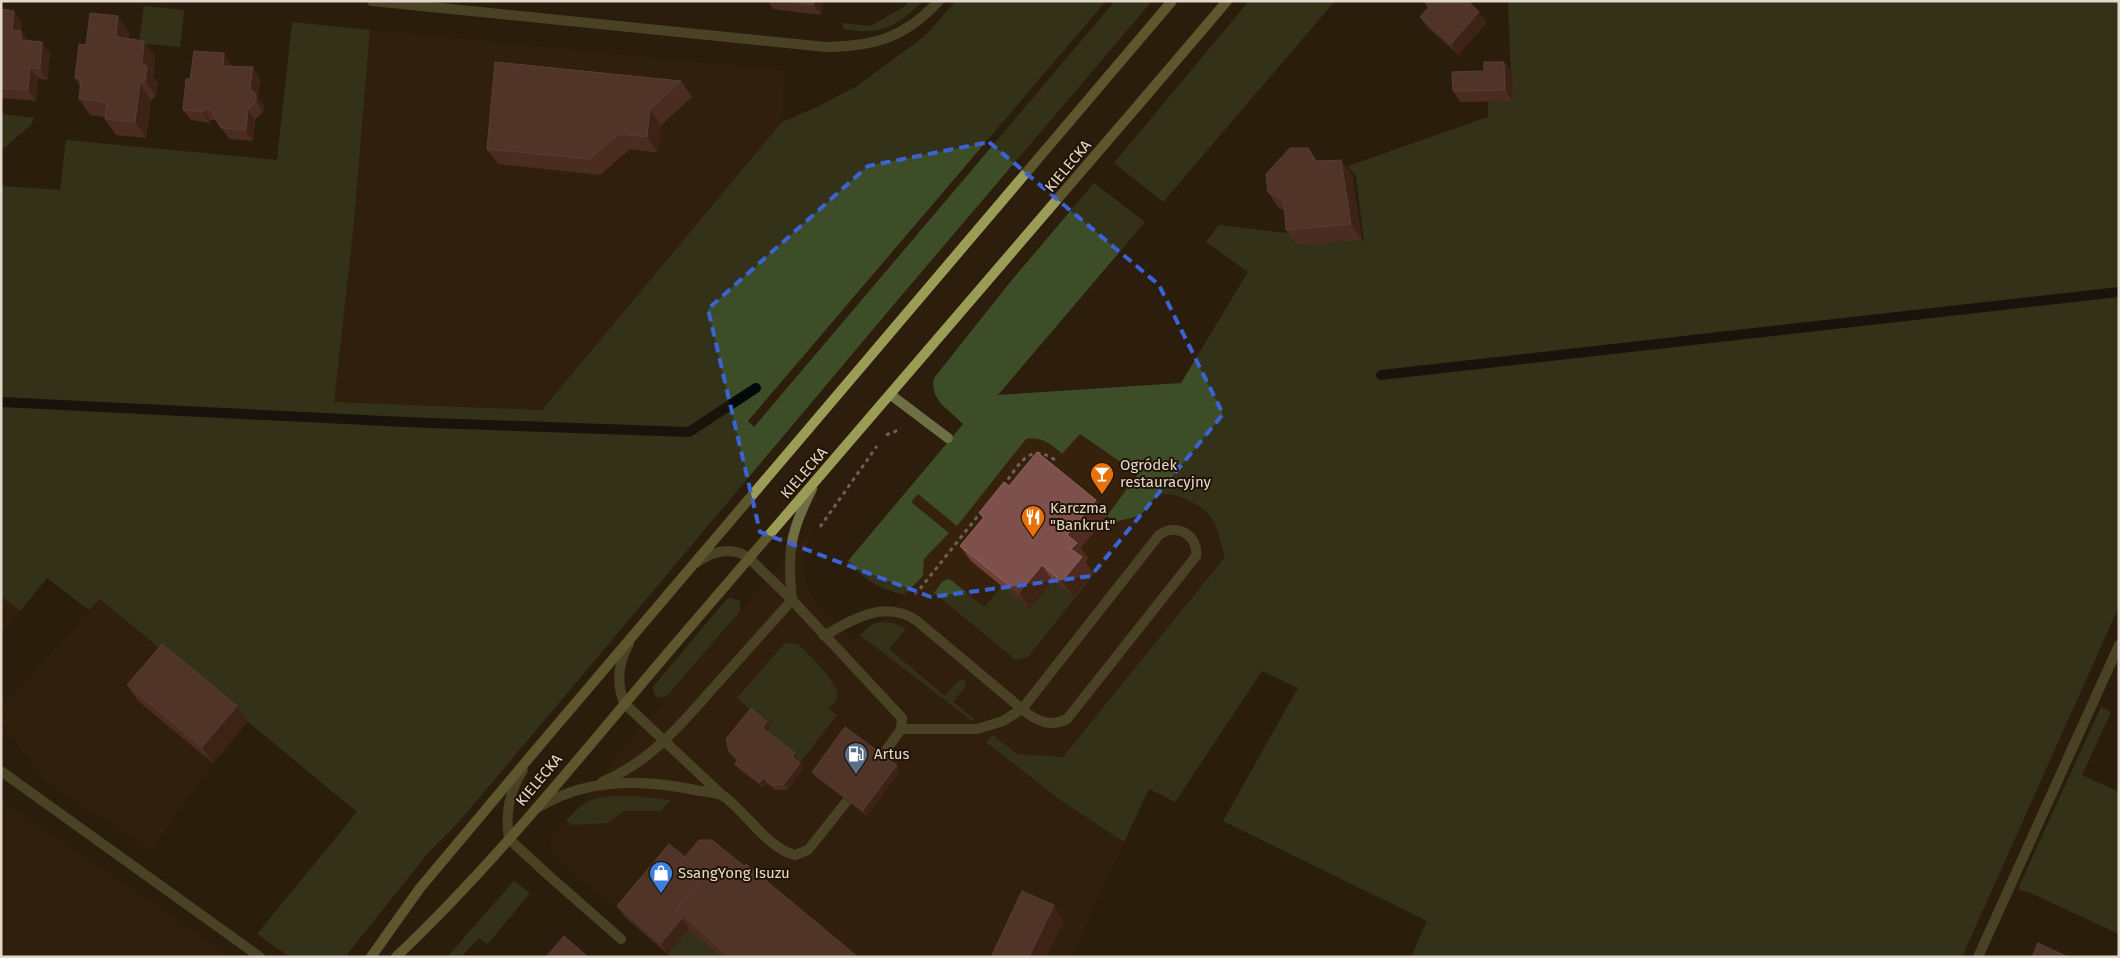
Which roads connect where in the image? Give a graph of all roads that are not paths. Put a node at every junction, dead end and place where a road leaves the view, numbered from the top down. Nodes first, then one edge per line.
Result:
1 (372, 1) edge
2 (940, 1) edge
3 (1172, 1) edge
4 (1227, 1) edge
5 (891, 395) junction
6 (948, 438) dead end
7 (813, 487) junction
8 (749, 558) junction
9 (690, 568) junction
10 (792, 600) junction
11 (637, 630) junction
12 (824, 636) junction
13 (2119, 646) edge
14 (624, 702) junction
15 (1022, 709) junction
16 (901, 729) junction
17 (666, 741) junction
18 (534, 752) junction
19 (1, 771) edge
20 (585, 788) junction
21 (723, 796) junction
22 (532, 812) junction
23 (509, 839) junction
24 (621, 939) dead end
25 (260, 957) edge
26 (371, 957) edge
27 (396, 957) edge
28 (1978, 957) edge

1 - 2 street
3 - 9 main road, KIELECKA
4 - 5 main road, KIELECKA
5 - 6 street
5 - 7 main road, KIELECKA
7 - 8 main road, KIELECKA
7 - 10 street
8 - 9 street
8 - 10 street
8 - 14 main road, KIELECKA
9 - 11 main road, KIELECKA
10 - 12 street
10 - 17 street
11 - 14 street
11 - 18 main road, KIELECKA
12 - 15 street
12 - 16 street
13 - 28 street
14 - 17 street
14 - 22 main road, KIELECKA
15 - 15 street
15 - 16 street
16 - 21 street
17 - 20 street
17 - 21 street
18 - 23 street
18 - 26 main road, KIELECKA
19 - 25 street
20 - 21 street
20 - 22 street
22 - 23 main road, KIELECKA
23 - 24 street
23 - 27 main road, KIELECKA

